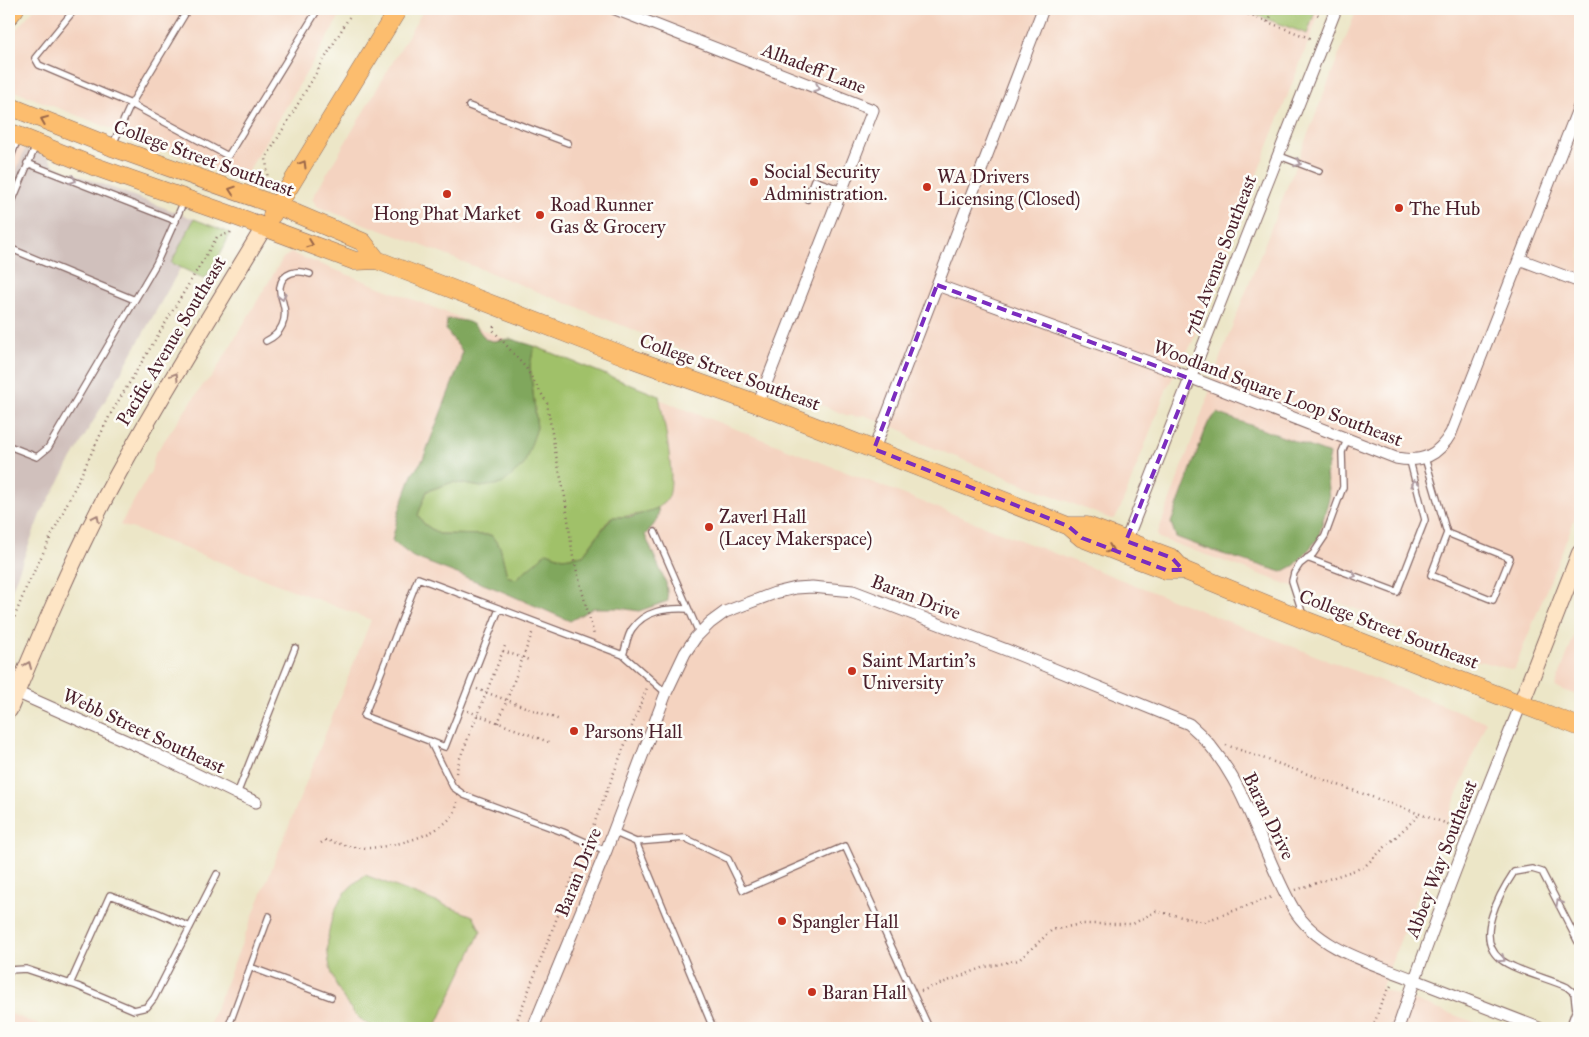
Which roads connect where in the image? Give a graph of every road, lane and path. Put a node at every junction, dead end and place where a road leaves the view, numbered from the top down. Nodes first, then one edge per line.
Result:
1 (15, 9) edge
2 (74, 9) edge
3 (173, 9) edge
4 (318, 9) edge
5 (354, 9) edge
6 (398, 9) edge
7 (615, 9) edge
8 (1043, 9) edge
9 (1234, 9) edge
10 (1274, 9) edge
11 (1336, 9) edge
12 (187, 11) edge
13 (9, 16) edge
14 (1268, 22) junction
15 (1322, 43) junction
16 (131, 104) junction
17 (1580, 104) edge
18 (9, 106) edge
19 (469, 106) dead end
20 (14, 134) edge
21 (37, 143) junction
22 (568, 143) dead end
23 (112, 147) junction
24 (1277, 155) junction
25 (9, 162) edge
26 (27, 163) junction
27 (1319, 171) dead end
28 (842, 190) junction
29 (256, 198) junction
30 (185, 199) junction
31 (807, 199) dead end
32 (278, 206) junction
33 (9, 209) edge
34 (240, 218) junction
35 (176, 221) junction
36 (264, 227) junction
37 (9, 248) edge
38 (1520, 259) junction
39 (377, 260) junction
40 (310, 274) dead end
41 (1580, 282) edge
42 (937, 285) junction
43 (135, 300) junction
44 (494, 326) dead end
45 (266, 341) dead end
46 (1191, 379) junction
47 (758, 404) junction
48 (1347, 440) junction
49 (9, 446) edge
50 (874, 449) junction
51 (1425, 458) junction
52 (1410, 461) junction
53 (1068, 526) junction
54 (656, 532) dead end
55 (1447, 533) junction
56 (1126, 541) junction
57 (1580, 553) edge
58 (1308, 558) junction
59 (1183, 570) junction
60 (499, 609) junction
61 (688, 609) junction
62 (1305, 620) junction
63 (537, 623) junction
64 (9, 632) edge
65 (699, 634) junction
66 (505, 646) dead end
67 (598, 646) junction
68 (295, 648) dead end
69 (503, 651) junction
70 (623, 655) junction
71 (523, 658) junction
72 (529, 660) dead end
73 (651, 679) junction
74 (468, 686) junction
75 (16, 692) junction
76 (486, 692) junction
77 (666, 693) junction
78 (507, 700) junction
79 (1521, 704) junction
80 (460, 708) junction
81 (9, 710) edge
82 (477, 715) junction
83 (560, 720) dead end
84 (498, 723) junction
85 (1580, 727) edge
86 (1205, 738) junction
87 (430, 741) junction
88 (551, 743) dead end
89 (453, 786) junction
90 (237, 794) junction
91 (256, 802) dead end
92 (1420, 814) junction
93 (613, 832) junction
94 (1470, 832) junction
95 (587, 842) junction
96 (636, 842) junction
97 (321, 843) dead end
98 (606, 850) junction
99 (217, 874) dead end
100 (1286, 893) junction
101 (269, 916) dead end
102 (190, 927) junction
103 (1580, 946) edge
104 (250, 967) junction
105 (9, 970) edge
106 (1414, 979) junction
107 (1392, 983) dead end
108 (70, 984) junction
109 (913, 994) junction
110 (331, 997) dead end
111 (1580, 998) edge
112 (1576, 1010) junction
113 (228, 1028) edge
114 (514, 1028) edge
115 (533, 1028) edge
116 (713, 1028) edge
117 (929, 1028) edge
118 (1373, 1028) edge
119 (1398, 1028) edge
120 (1539, 1028) edge
121 (1569, 1028) edge

1 - 13 main road
2 - 16 lane
3 - 12 lane
4 - 16 lane
5 - 29 path
32 -> 6 main road, Pacific Avenue Southeast
7 -> 28 street, Alhadeff Lane
8 - 42 street
9 - 14 path
10 - 14 path
11 - 15 street, 7th Avenue Southeast
12 - 16 lane
14 - 15 path
15 - 24 street, 7th Avenue Southeast
16 - 23 lane
17 - 38 street, Woodland Square Loop Southeast
23 -> 18 main road, College Street Southeast
19 - 22 lane
20 - 21 main road, College Street Southeast
20 - 25 lane
21 - 26 lane
21 - 30 main road, College Street Southeast
29 -> 23 main road, College Street Southeast
24 -> 27 lane
24 - 46 street, 7th Avenue Southeast
26 - 33 lane
26 -> 35 lane
28 - 31 lane
28 - 47 street, Alhadeff Lane
29 - 32 main road, College Street Southeast
30 - 34 main road, College Street Southeast
30 - 35 lane
32 - 36 main road, Pacific Avenue Southeast
32 - 39 main road, College Street Southeast
34 - 36 main road, College Street Southeast
34 - 64 path
35 - 43 lane
36 -> 39 main road, College Street Southeast
75 -> 36 main road, Pacific Avenue Southeast
37 - 43 lane
38 - 41 street
38 - 51 street, Woodland Square Loop Southeast
39 - 47 main road, College Street Southeast
40 -> 45 lane
42 - 46 street, Woodland Square Loop Southeast
42 - 50 street
43 - 49 lane
44 - 67 path
46 - 48 street, Woodland Square Loop Southeast
46 - 56 street, 7th Avenue Southeast
47 - 50 main road, College Street Southeast
48 - 52 street, Woodland Square Loop Southeast
48 - 58 lane
50 - 53 main road, College Street Southeast
51 - 52 street, Woodland Square Loop Southeast
51 - 55 lane
58 -> 52 lane
53 - 56 main road, College Street Southeast
53 -> 59 main road, College Street Southeast
54 - 61 lane
55 - 55 lane
56 - 59 main road, College Street Southeast
57 - 79 main road
58 - 62 lane
59 - 62 main road, College Street Southeast
60 - 63 lane
60 - 74 lane
60 - 87 lane
61 - 65 lane
61 - 70 lane
62 - 79 main road, College Street Southeast
63 - 67 lane
63 - 71 path
65 - 77 street, Baran Drive
65 - 86 street, Baran Drive
66 - 69 path
67 - 70 lane
68 - 90 lane
69 - 71 path
69 - 76 path
70 - 73 lane
71 - 72 path
71 - 78 path
73 - 77 lane
73 - 95 path
74 - 76 path
74 - 80 lane
75 - 81 main road, Pacific Avenue Southeast
75 - 90 street, Webb Street Southeast
76 - 78 path
76 - 82 path
77 - 93 street, Baran Drive
78 - 83 path
78 - 84 path
79 - 85 main road, College Street Southeast
79 - 94 street, Abbey Way Southeast
80 - 82 path
80 - 87 lane
82 - 84 path
82 - 89 path
84 - 88 path
86 - 92 path
86 - 100 street, Baran Drive
87 - 89 lane
89 - 95 lane
89 - 97 path
90 - 91 street, Webb Street Southeast
92 - 94 path
92 - 100 path
93 - 96 lane
93 - 98 street, Baran Drive
94 - 106 street, Abbey Way Southeast
95 - 98 lane
95 - 114 path
96 - 109 lane
96 - 116 lane
98 - 115 street, Baran Drive
99 - 102 lane
100 - 106 street, Baran Drive
100 - 109 path
101 - 104 lane
102 - 108 lane
102 - 108 lane
103 -> 112 lane
104 - 110 lane
104 - 113 lane
105 - 108 lane
106 - 119 street, Abbey Way Southeast
106 - 120 street, Baran Drive
107 - 118 path
109 - 117 lane
111 - 112 lane
112 - 121 lane

